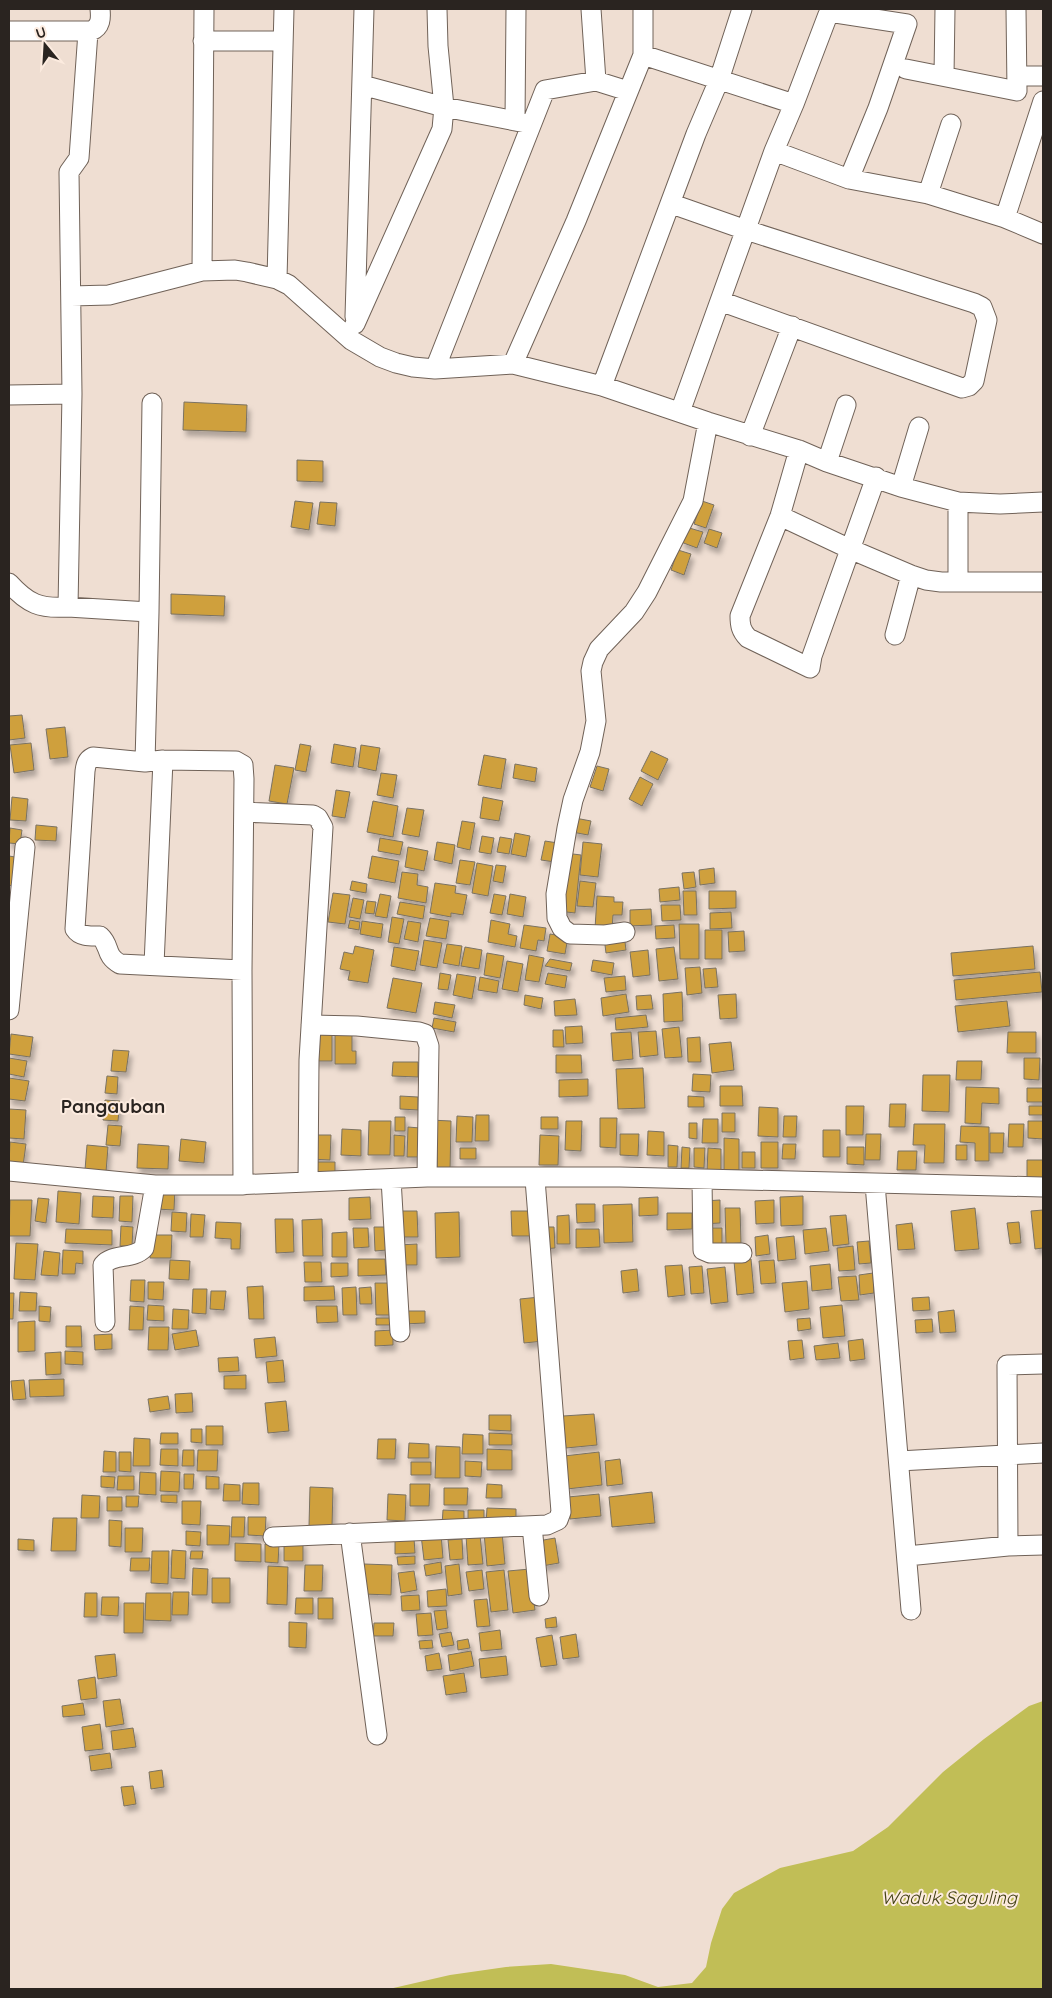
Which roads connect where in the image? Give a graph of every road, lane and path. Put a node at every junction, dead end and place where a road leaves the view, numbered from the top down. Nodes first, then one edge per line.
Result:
1 (100, 9) edge
2 (204, 9) edge
3 (284, 9) edge
4 (364, 9) edge
5 (438, 9) edge
6 (516, 9) edge
7 (591, 9) edge
8 (643, 9) edge
9 (742, 9) edge
10 (945, 9) edge
11 (1016, 9) edge
12 (829, 10) edge
13 (9, 31) edge
14 (88, 32) junction
15 (203, 41) junction
16 (283, 41) junction
17 (643, 55) junction
18 (906, 69) dead end
19 (944, 76) junction
20 (1017, 76) junction
21 (1043, 76) edge
22 (719, 80) junction
23 (596, 82) junction
24 (362, 85) junction
25 (515, 85) junction
26 (545, 90) junction
27 (628, 91) junction
28 (1043, 101) edge
29 (794, 104) junction
30 (444, 107) junction
31 (523, 122) junction
32 (951, 124) dead end
33 (774, 151) junction
34 (849, 179) junction
35 (928, 194) junction
36 (672, 204) junction
37 (1005, 218) junction
38 (746, 230) junction
39 (1043, 234) edge
40 (202, 271) junction
41 (277, 279) junction
42 (71, 296) junction
43 (720, 301) junction
44 (792, 326) junction
45 (353, 332) junction
46 (513, 364) junction
47 (435, 369) junction
48 (602, 386) junction
49 (72, 394) junction
50 (9, 395) edge
51 (152, 403) dead end
52 (846, 405) dead end
53 (680, 412) junction
54 (708, 422) junction
55 (919, 427) dead end
56 (750, 436) junction
57 (799, 450) junction
58 (827, 462) junction
59 (876, 477) junction
60 (901, 488) junction
61 (958, 502) junction
62 (1043, 502) edge
63 (780, 516) junction
64 (850, 549) junction
65 (910, 575) junction
66 (958, 581) junction
67 (1043, 582) edge
68 (9, 583) edge
69 (68, 607) junction
70 (149, 612) junction
71 (895, 635) dead end
72 (154, 761) junction
73 (244, 812) junction
74 (26, 847) dead end
75 (625, 932) dead end
76 (154, 965) junction
77 (242, 970) junction
78 (9, 1010) edge
79 (311, 1025) junction
80 (9, 1171) edge
81 (426, 1177) junction
82 (535, 1178) junction
83 (392, 1179) junction
84 (702, 1179) junction
85 (308, 1182) junction
86 (875, 1184) junction
87 (155, 1185) junction
88 (243, 1185) junction
89 (1043, 1187) edge
90 (742, 1253) dead end
91 (105, 1322) dead end
92 (400, 1332) dead end
93 (1043, 1364) edge
94 (1043, 1453) edge
95 (1008, 1455) junction
96 (899, 1461) junction
97 (532, 1526) junction
98 (350, 1533) junction
99 (273, 1537) dead end
100 (1043, 1545) edge
101 (1008, 1546) junction
102 (907, 1556) junction
103 (539, 1596) dead end
104 (911, 1610) dead end
105 (377, 1735) dead end

1 - 14 street
2 - 15 street
3 - 16 street
4 - 24 street
5 - 30 street
6 - 25 street
7 - 23 street
8 - 17 street
9 - 22 street
10 - 19 street
11 - 20 street
12 - 29 street
12 - 34 street
13 - 14 street
14 - 42 street
15 - 16 street
15 - 40 street
16 - 41 street
17 - 22 street
17 - 27 street
18 - 19 street
19 - 20 street
20 - 21 street
22 - 29 street
22 - 36 street
23 - 26 street
23 - 27 street
24 - 30 street
24 - 45 street
25 - 26 street
25 - 31 street
26 - 31 street
27 - 46 street
28 - 37 street
29 - 33 street
30 - 31 street
30 - 45 street
31 - 47 street
32 - 35 street
33 - 34 street
33 - 38 street
34 - 35 street
35 - 37 street
36 - 38 street
36 - 48 street
37 - 39 street
38 - 43 street
38 - 44 street
40 - 41 street
40 - 42 street
41 - 45 street
42 - 49 street
43 - 44 street
43 - 53 street
44 - 56 street
45 - 47 street
46 - 47 street
46 - 48 street
48 - 53 street
49 - 50 street
49 - 69 street
51 - 70 street
52 - 58 street
53 - 54 street
54 - 56 street
54 - 75 street
55 - 60 street
56 - 57 street
57 - 58 street
57 - 63 street
58 - 59 street
59 - 60 street
59 - 64 street
60 - 61 street
61 - 62 street
61 - 66 street
63 - 64 street
63 - 64 street
64 - 65 street
65 - 66 street
65 - 71 street
66 - 67 street
68 - 69 street
69 - 70 street
70 - 72 street
72 - 73 street
72 - 76 street
72 - 76 street
73 - 77 street
73 - 79 street
74 - 78 street
76 - 77 street
77 - 88 street
79 - 81 street
79 - 85 street
80 - 87 street
81 - 82 street
81 - 83 street
82 - 84 street
82 - 97 street
83 - 85 street
83 - 92 street
84 - 86 street
84 - 90 street
85 - 88 street
86 - 89 street
86 - 96 street
87 - 88 street
87 - 91 street
93 - 95 street
94 - 95 street
95 - 96 street
95 - 101 street
96 - 102 street
97 - 98 street
97 - 103 street
98 - 99 street
98 - 105 street
100 - 101 street
101 - 102 street
102 - 104 street

